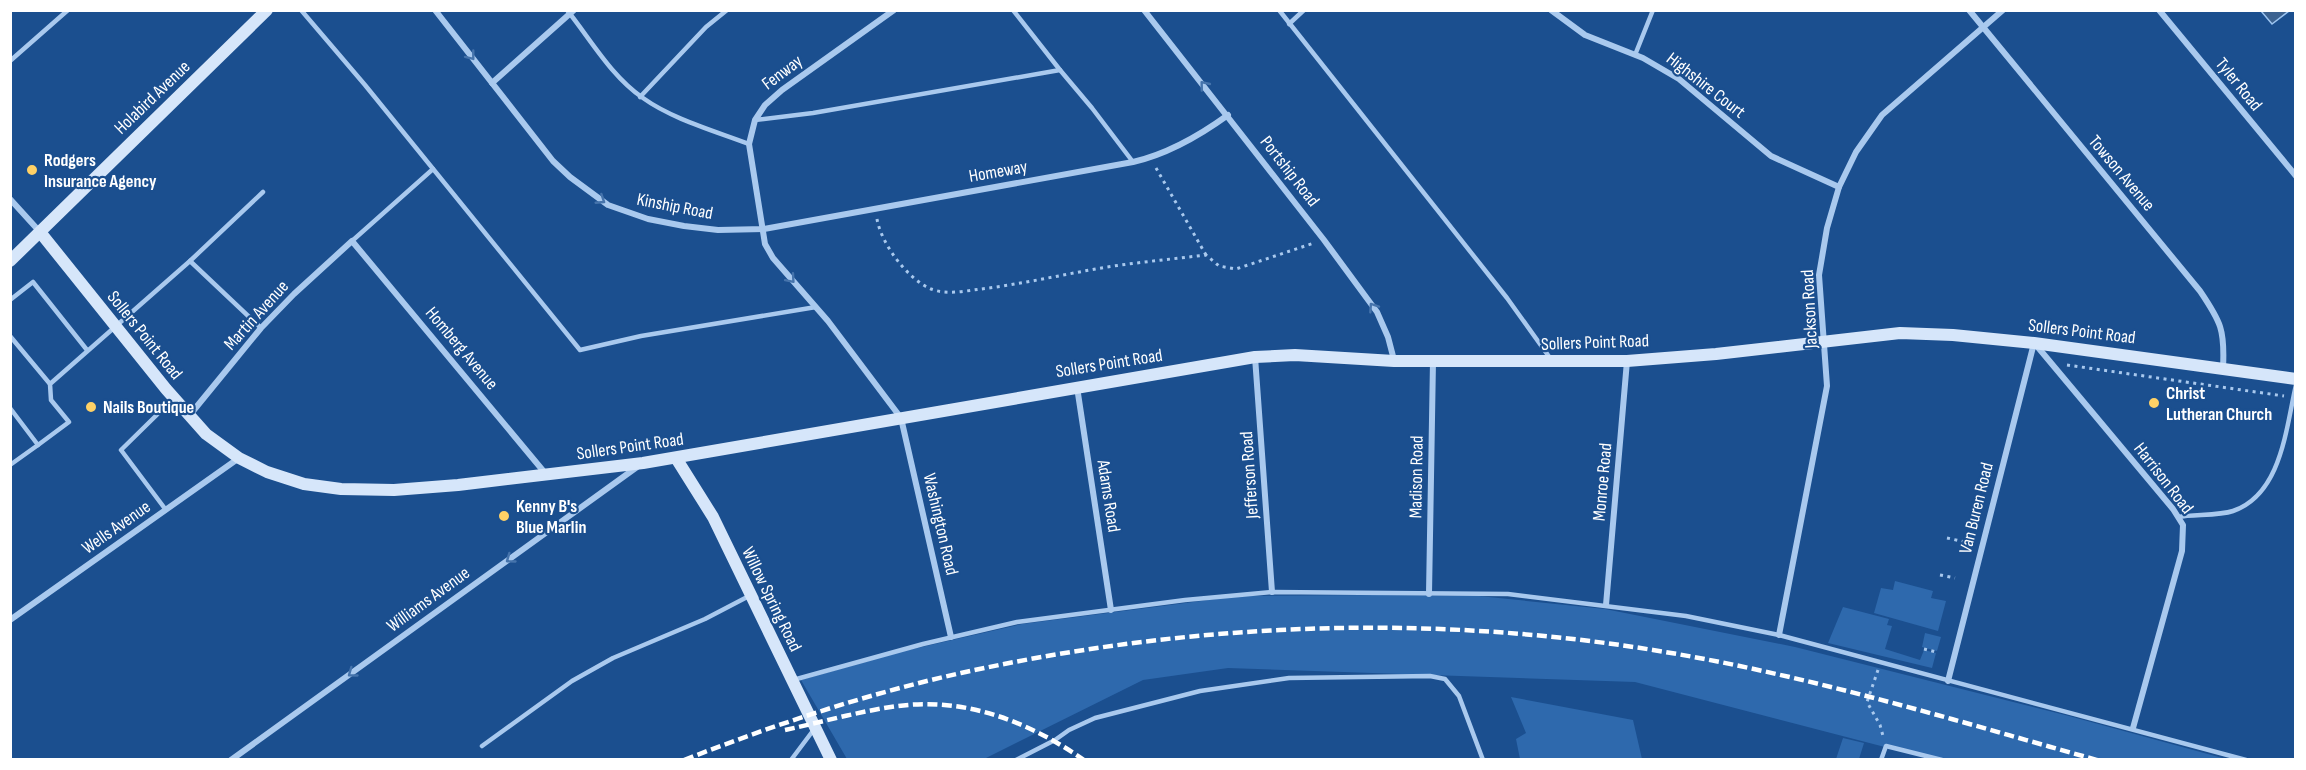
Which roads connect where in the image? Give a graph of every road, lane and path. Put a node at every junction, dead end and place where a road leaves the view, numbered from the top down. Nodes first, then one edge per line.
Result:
1 (68, 10) edge
2 (267, 10) edge
3 (301, 10) edge
4 (435, 10) edge
5 (727, 10) edge
6 (894, 10) edge
7 (1013, 10) edge
8 (1144, 10) edge
9 (1279, 10) edge
10 (1304, 10) edge
11 (1551, 10) edge
12 (1653, 10) edge
13 (1968, 10) edge
14 (2003, 10) edge
15 (2159, 10) edge
16 (570, 12) edge
17 (1289, 24) junction
18 (1983, 27) junction
19 (1635, 55) junction
20 (10, 61) edge
21 (1060, 70) junction
22 (492, 83) junction
23 (640, 97) junction
24 (1228, 115) junction
25 (755, 120) junction
26 (749, 144) junction
27 (1151, 158) junction
28 (1133, 162) junction
29 (433, 169) junction
30 (2295, 176) edge
31 (1839, 187) junction
32 (263, 192) dead end
33 (10, 199) edge
34 (875, 208) junction
35 (764, 229) junction
36 (40, 231) junction
37 (1324, 240) junction
38 (352, 241) junction
39 (1206, 255) junction
40 (10, 261) edge
41 (190, 261) junction
42 (10, 300) edge
43 (816, 307) junction
44 (114, 326) junction
45 (261, 328) junction
46 (10, 336) edge
47 (1825, 340) junction
48 (2034, 343) junction
49 (87, 350) junction
50 (1255, 357) junction
51 (1394, 361) junction
52 (1433, 361) junction
53 (1627, 361) junction
54 (1553, 362) junction
55 (2051, 363) junction
56 (2223, 368) junction
57 (2295, 379) edge
58 (50, 384) junction
59 (2295, 385) edge
60 (1077, 386) junction
61 (2293, 397) junction
62 (173, 398) junction
63 (10, 408) edge
64 (189, 416) junction
65 (901, 418) junction
66 (38, 445) junction
67 (239, 458) junction
68 (676, 458) junction
69 (643, 463) junction
70 (10, 465) edge
71 (547, 476) junction
72 (166, 510) junction
73 (2178, 517) junction
74 (1947, 538) dead end
75 (1965, 542) dead end
76 (1940, 575) dead end
77 (1955, 578) dead end
78 (1272, 592) junction
79 (1429, 594) junction
80 (751, 595) junction
81 (1606, 605) junction
82 (1111, 610) junction
83 (10, 620) edge
84 (1779, 635) junction
85 (951, 637) junction
86 (1924, 649) dead end
87 (1936, 652) dead end
88 (1874, 661) junction
89 (791, 681) junction
90 (1948, 681) junction
91 (815, 728) junction
92 (2133, 729) junction
93 (482, 746) dead end
94 (1886, 746) junction
95 (231, 759) edge
96 (791, 759) edge
97 (831, 759) edge
98 (1016, 759) edge
99 (1483, 759) edge
100 (1881, 759) edge
101 (1942, 759) edge
102 (2246, 759) edge

1 - 20 lane
2 - 36 street, Holabird Avenue
3 - 29 lane
4 -> 22 street, Kinship Road
5 - 23 lane
6 - 25 street, Fenway
7 - 21 lane
24 -> 8 street, Portship Road
9 - 17 lane
10 - 17 lane
11 - 19 street, Highshire Court
12 - 19 lane
13 - 18 street, Towson Avenue
14 - 18 street, Jackson Road
15 - 30 street, Tyler Road
16 - 22 street
16 - 23 lane
17 - 54 lane
18 - 31 street, Jackson Road
18 - 56 street, Towson Avenue
19 - 31 street, Highshire Court
21 - 25 lane
21 - 28 lane
22 -> 35 street, Kinship Road
23 - 26 lane
24 - 27 street, Homeway
24 - 37 street, Portship Road
25 - 26 street, Fenway
26 - 35 street, Fenway
27 - 28 street, Homeway
27 - 39 path
28 - 34 street, Homeway
29 - 38 lane
29 - 43 lane
31 - 47 street, Jackson Road
32 - 41 lane
33 - 36 street
34 - 35 street, Homeway
34 - 39 path
35 -> 43 street
36 - 40 street, Holabird Avenue
36 - 44 street, Sollers Point Road
37 - 39 path
51 -> 37 street, Portship Road
38 - 45 street, Martin Avenue
38 - 71 street, Homberg Avenue
41 - 44 lane
41 - 45 lane
42 - 49 lane
43 - 65 street
44 - 49 lane
44 - 62 street, Sollers Point Road
45 - 64 street, Martin Avenue
46 - 58 lane
47 - 48 street, Sollers Point Road
47 - 53 street, Sollers Point Road
47 - 84 street, Jackson Road
48 - 55 street, Harrison Road
48 - 56 street, Sollers Point Road
48 - 90 street, Van Buren Road
49 - 58 lane
50 - 51 street, Sollers Point Road
50 - 60 street, Sollers Point Road
50 - 78 street, Jefferson Road
51 - 52 street, Sollers Point Road
52 - 54 street, Sollers Point Road
52 - 79 street, Madison Road
53 - 54 street, Sollers Point Road
53 - 81 street, Monroe Road
55 - 61 path
55 - 73 street, Harrison Road
56 - 57 street, Sollers Point Road
58 - 66 lane
59 - 61 lane
60 - 65 street, Sollers Point Road
60 - 82 street, Adams Road
61 - 73 lane
62 - 64 street, Sollers Point Road
62 - 72 lane
63 - 66 lane
64 - 67 street, Sollers Point Road
65 - 68 street, Sollers Point Road
65 - 85 street, Washington Road
66 - 70 lane
67 - 71 street, Sollers Point Road
67 - 72 street, Wells Avenue
68 - 69 street, Sollers Point Road
68 - 80 street, Willow Spring Road
69 - 71 street, Sollers Point Road
69 -> 95 street, Williams Avenue
72 - 83 street, Wells Avenue
73 - 92 street, Harrison Road
74 - 75 path
76 - 77 path
78 - 79 lane
78 - 82 lane
79 - 81 lane
80 - 89 street, Willow Spring Road
80 - 93 lane
81 - 84 lane
82 - 85 lane
84 - 88 lane
85 - 89 lane
86 - 87 path
88 - 90 lane
88 - 94 path
89 - 91 street, Willow Spring Road
90 - 92 lane
91 - 96 lane
91 - 97 street, Willow Spring Road
92 - 102 lane
94 - 100 lane
94 - 101 lane
98 - 99 lane

